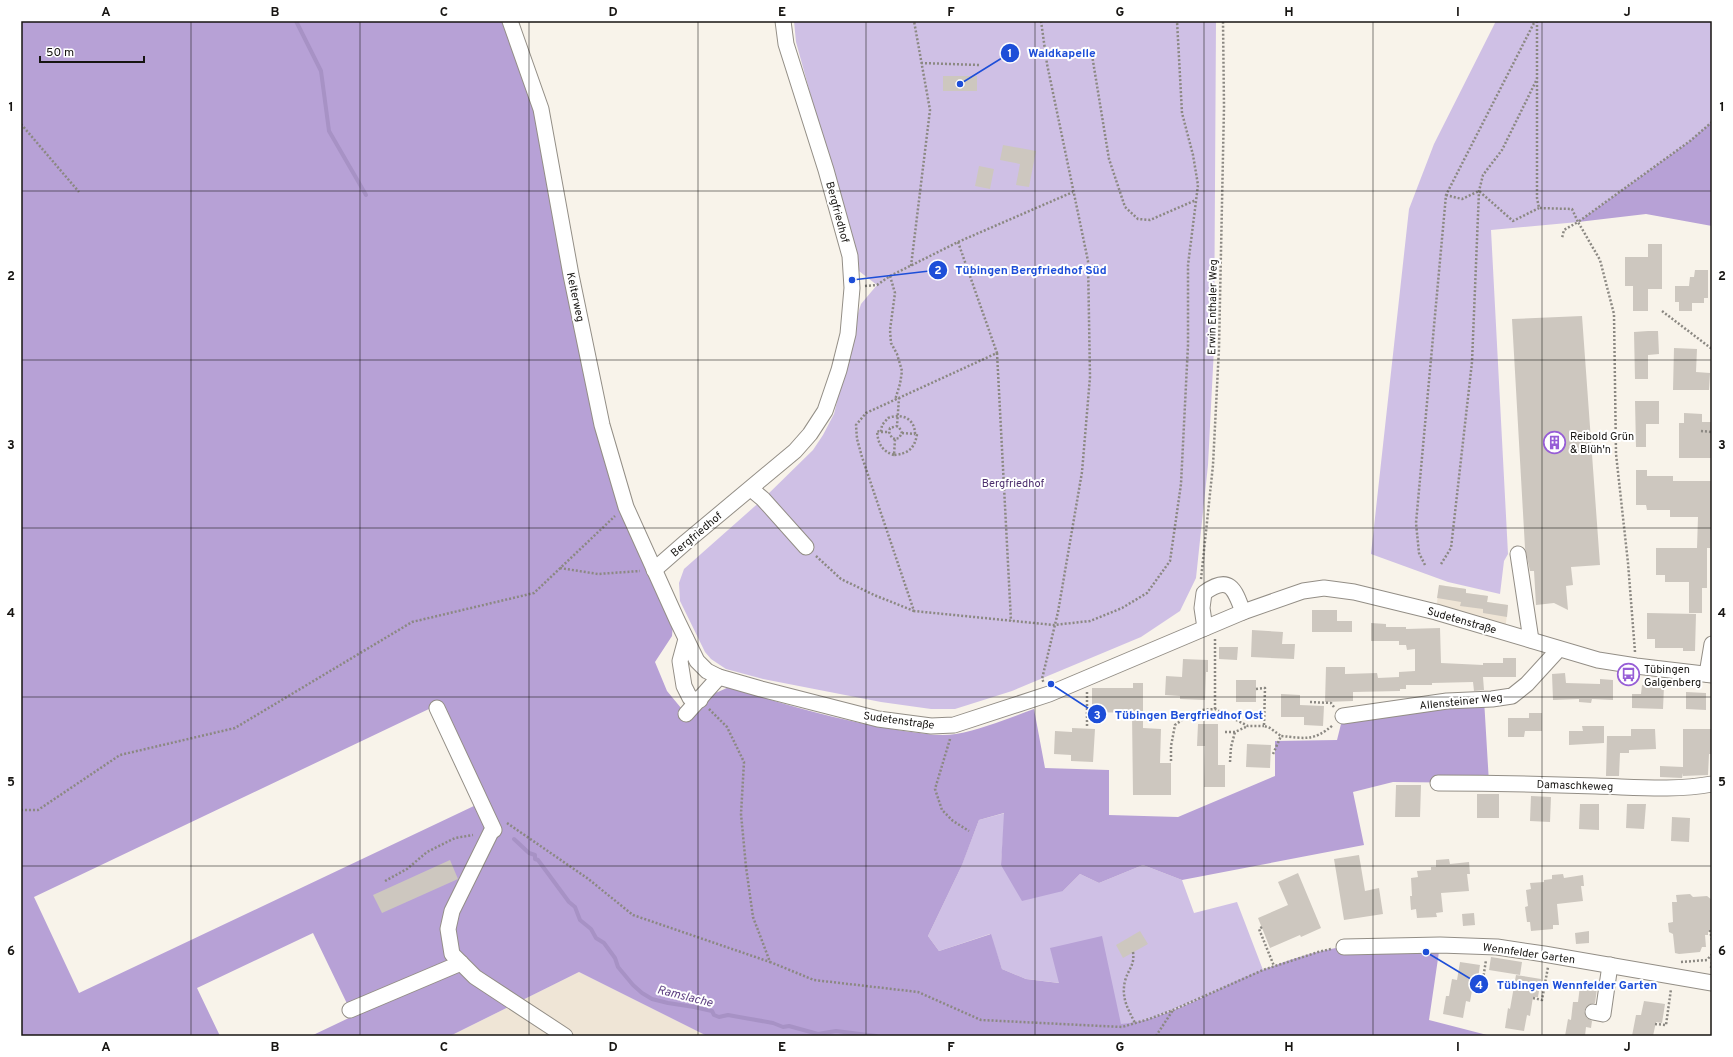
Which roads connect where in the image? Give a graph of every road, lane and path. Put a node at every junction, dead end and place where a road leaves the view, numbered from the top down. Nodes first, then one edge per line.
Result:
1 (510, 21) edge
2 (783, 21) edge
3 (914, 21) edge
4 (1041, 21) edge
5 (1177, 21) edge
6 (1223, 21) edge
7 (1536, 21) edge
8 (1092, 55) dead end
9 (921, 62) junction
10 (979, 65) dead end
11 (1537, 79) junction
12 (1712, 122) edge
13 (21, 124) edge
14 (1479, 191) junction
15 (79, 192) dead end
16 (1073, 192) junction
17 (1446, 195) junction
18 (1196, 200) junction
19 (1539, 208) junction
20 (1578, 222) junction
21 (1562, 238) dead end
22 (958, 242) junction
23 (911, 266) junction
24 (890, 276) junction
25 (877, 285) dead end
26 (1662, 311) dead end
27 (1712, 348) edge
28 (997, 353) junction
29 (899, 398) junction
30 (894, 400) junction
31 (897, 416) junction
32 (897, 426) junction
33 (1702, 431) dead end
34 (881, 432) junction
35 (889, 432) junction
36 (1712, 432) edge
37 (902, 433) junction
38 (915, 434) junction
39 (895, 439) junction
40 (894, 455) junction
41 (751, 489) junction
42 (626, 506) junction
43 (806, 547) joint
44 (1518, 554) dead end
45 (1441, 564) dead end
46 (1425, 565) dead end
47 (559, 568) junction
48 (654, 570) junction
49 (1204, 593) junction
50 (914, 611) junction
51 (1243, 612) junction
52 (1011, 621) junction
53 (1054, 625) junction
54 (1210, 625) junction
55 (686, 639) junction
56 (1531, 640) junction
57 (1712, 644) edge
58 (1559, 649) junction
59 (1636, 666) junction
60 (1710, 675) edge
61 (719, 677) junction
62 (1087, 678) junction
63 (1256, 689) dead end
64 (1049, 694) junction
65 (700, 700) junction
66 (1310, 702) dead end
67 (437, 708) dead end
68 (1215, 709) junction
69 (686, 714) dead end
70 (1343, 716) junction
71 (954, 725) junction
72 (1087, 726) dead end
73 (1248, 726) junction
74 (1264, 726) junction
75 (1225, 732) dead end
76 (1235, 732) junction
77 (1281, 736) junction
78 (1273, 754) dead end
79 (1171, 762) dead end
80 (1230, 762) dead end
81 (1438, 783) dead end
82 (1712, 784) edge
83 (21, 810) edge
84 (497, 828) junction
85 (968, 831) dead end
86 (385, 881) dead end
87 (1262, 927) dead end
88 (1710, 930) dead end
89 (1712, 939) edge
90 (1344, 947) joint
91 (1133, 952) dead end
92 (1712, 954) edge
93 (770, 962) junction
94 (1680, 962) dead end
95 (461, 963) junction
96 (1610, 965) junction
97 (1274, 966) junction
98 (1485, 966) dead end
99 (1546, 975) dead end
100 (1673, 976) junction
101 (1712, 983) edge
102 (1473, 985) dead end
103 (1533, 998) dead end
104 (350, 1010) dead end
105 (1173, 1010) junction
106 (1593, 1012) dead end
107 (1135, 1023) junction
108 (1655, 1024) dead end
109 (564, 1036) edge
110 (1156, 1036) edge

1 - 42 street, Kelterweg
2 - 41 street, Bergfriedhof
3 - 9 path
4 - 16 path
5 - 18 path
6 - 49 path, Erwin Enthaler Weg
7 - 11 path
7 - 17 path
8 - 18 path
9 - 10 path
9 - 23 path
11 - 14 path
11 - 19 path
12 - 20 path
13 - 15 path
14 - 17 path
14 - 19 path
14 - 45 path
16 - 22 path
16 - 53 path
17 - 46 path
18 - 53 path
19 - 20 path
20 - 21 path
20 - 59 path
22 - 23 path
22 - 28 path
23 - 24 path
24 - 25 path
24 - 30 path
26 - 27 path
28 - 29 path
28 - 52 path
29 - 30 path
29 - 31 path
30 - 50 path
31 - 32 path
31 - 34 path
31 - 38 path
32 - 35 path
32 - 37 path
33 - 36 path
34 - 35 path
34 - 40 path
35 - 39 path
37 - 38 path
37 - 39 path
38 - 40 path
39 - 40 path
41 - 43 street
41 - 48 street, Bergfriedhof
42 - 47 path
42 - 48 street, Kelterweg
43 - 50 path
44 - 56 street
47 - 48 path
47 - 83 path
48 - 55 street, Sudetenstraße
49 - 51 street
49 - 54 street
50 - 52 path
51 - 54 street, Sudetenstraße
51 - 56 street, Sudetenstraße
52 - 53 path
53 - 64 path
54 - 62 street, Sudetenstraße
54 - 68 path
55 - 61 street, Sudetenstraße
55 - 65 street
56 - 58 street, Sudetenstraße
57 - 60 street
58 - 59 street, Sudetenstraße
58 - 70 street, Allensteiner Weg
59 - 60 street, Sudetenstraße
61 - 65 street
61 - 71 street, Sudetenstraße
62 - 64 street, Sudetenstraße
62 - 72 path
63 - 74 path
64 - 71 street, Sudetenstraße
65 - 69 street
65 - 93 path
66 - 70 path
67 - 84 street
68 - 73 path
68 - 79 path
70 - 77 path
71 - 85 path
73 - 74 path
73 - 76 path
74 - 77 path
75 - 76 path
76 - 80 path
77 - 78 path
81 - 82 street, Damaschkeweg
84 - 86 path
84 - 93 path
84 - 95 street
87 - 97 path
88 - 89 path
90 - 96 street, Wennfelder Garten
90 - 97 path
91 - 107 path
92 - 94 path
93 - 107 path
95 - 104 street
95 - 109 street
96 - 100 street, Wennfelder Garten
96 - 106 street
97 - 105 path
98 - 102 path
99 - 103 path
100 - 101 street, Wennfelder Garten
100 - 108 path
105 - 107 path
105 - 110 path

